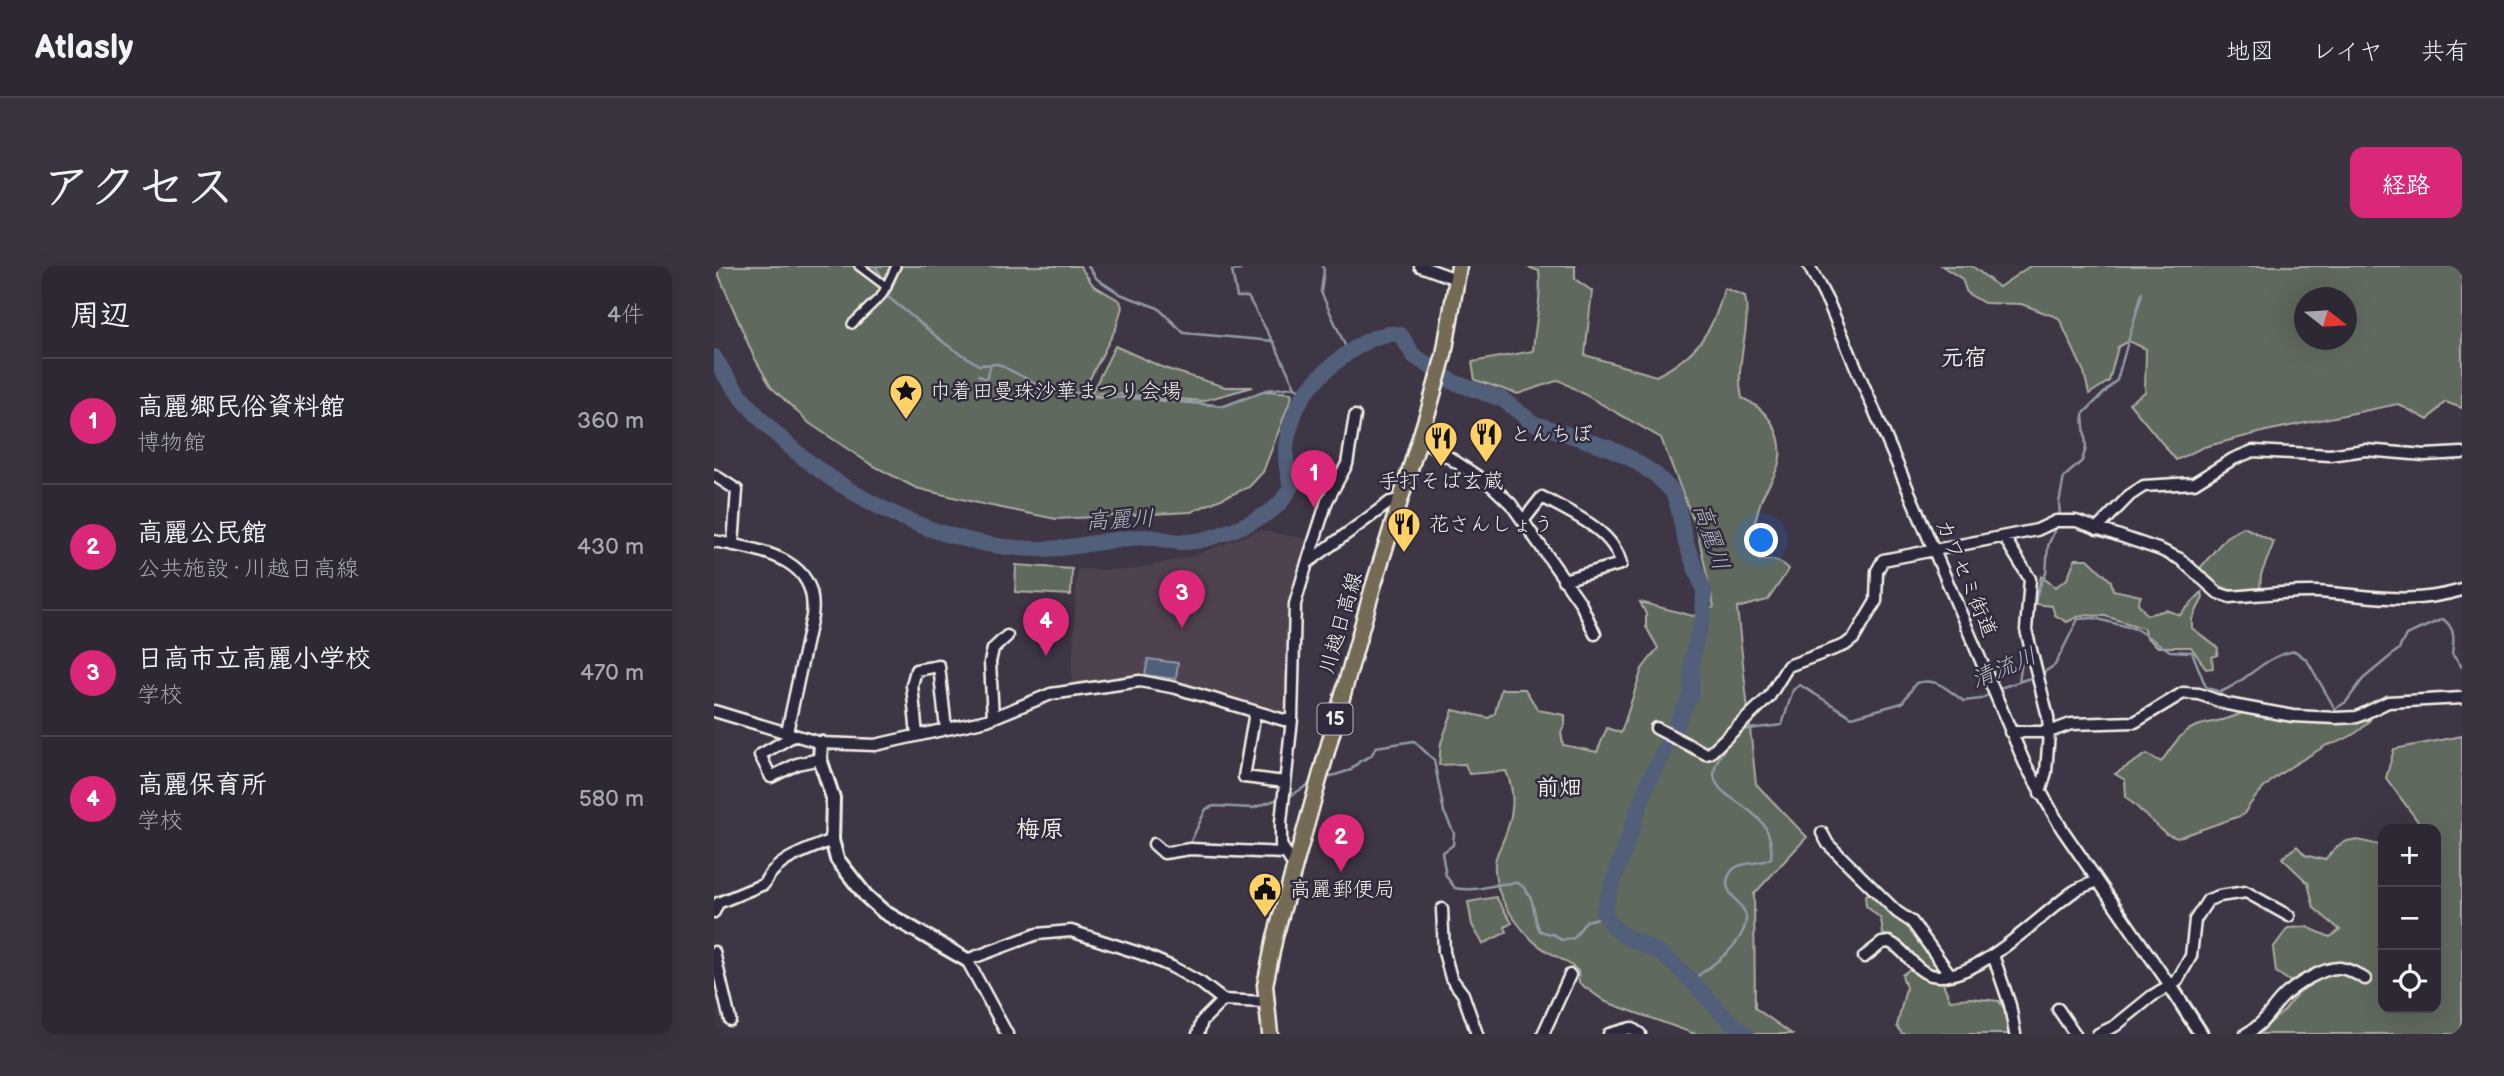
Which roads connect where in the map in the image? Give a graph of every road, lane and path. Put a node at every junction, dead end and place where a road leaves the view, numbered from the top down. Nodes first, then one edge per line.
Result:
1 (859, 266) edge
2 (896, 266) edge
3 (1420, 266) edge
4 (1809, 266) edge
5 (1458, 273) edge
6 (887, 287) junction
7 (852, 324) dead end
8 (1355, 416) dead end
9 (1420, 438) junction
10 (2462, 453) edge
11 (714, 475) edge
12 (1402, 499) junction
13 (1523, 521) junction
14 (2097, 529) junction
15 (2004, 537) junction
16 (714, 541) edge
17 (733, 545) junction
18 (1933, 549) junction
19 (1307, 562) junction
20 (1563, 580) junction
21 (2462, 590) edge
22 (1595, 634) dead end
23 (1007, 636) dead end
24 (2462, 698) edge
25 (714, 711) edge
26 (1255, 712) junction
27 (993, 718) junction
28 (1292, 719) junction
29 (1656, 728) dead end
30 (946, 729) junction
31 (2010, 732) junction
32 (2049, 732) junction
33 (791, 734) junction
34 (917, 735) junction
35 (821, 743) junction
36 (820, 758) junction
37 (1285, 782) junction
38 (2040, 793) junction
39 (1822, 833) dead end
40 (832, 840) junction
41 (1154, 844) dead end
42 (1283, 853) junction
43 (1294, 866) junction
44 (2098, 881) junction
45 (715, 906) edge
46 (1442, 909) dead end
47 (2289, 916) dead end
48 (714, 952) edge
49 (1993, 955) junction
50 (1864, 957) dead end
51 (967, 960) junction
52 (1949, 973) junction
53 (1570, 975) dead end
54 (2365, 979) dead end
55 (2171, 987) junction
56 (1223, 1000) junction
57 (1264, 1002) junction
58 (2059, 1009) dead end
59 (730, 1020) dead end
60 (1007, 1034) edge
61 (1198, 1034) edge
62 (1270, 1034) edge
63 (1477, 1034) edge
64 (1543, 1034) edge
65 (1609, 1034) edge
66 (1640, 1034) edge
67 (2015, 1034) edge
68 (2075, 1034) edge
69 (2098, 1034) edge
70 (2201, 1034) edge
71 (2246, 1034) edge

1 - 6 street
2 - 6 street
3 - 5 street
4 - 18 street, カワセミ街道
5 - 9 main road, 川越日高線 / 15
6 - 7 street
8 - 19 street
9 - 12 main road, 川越日高線 / 15
9 - 13 street
10 - 14 street
11 - 17 street
12 - 19 street
12 - 43 main road, 川越日高線 / 15
13 - 20 street
13 - 20 street
14 - 15 street
14 - 21 street
15 - 18 street
15 - 32 street
16 - 17 street
17 - 33 street
18 - 29 street
18 - 31 street, カワセミ街道
19 - 28 street
20 - 22 street
23 - 27 street
24 - 32 street
25 - 33 street
26 - 27 street
26 - 28 street
26 - 37 street
27 - 30 street
28 - 37 street
30 - 34 street
30 - 34 street
31 - 32 street
31 - 38 street, カワセミ街道
32 - 38 street
33 - 35 street
33 - 36 street
34 - 35 street
35 - 36 street
36 - 40 street
37 - 42 street
38 - 44 street, カワセミ街道
39 - 52 street
40 - 45 street
40 - 51 street
41 - 42 street
42 - 43 street
43 - 57 main road, 川越日高線 / 15
44 - 49 street
44 - 55 street, カワセミ街道
46 - 63 street
47 - 55 street
48 - 59 street
49 - 52 street
49 - 67 street
50 - 52 street
51 - 56 street
51 - 60 street
53 - 64 street
54 - 71 street
55 - 69 street
55 - 70 street, カワセミ街道
56 - 57 street
56 - 61 street
57 - 62 main road, 川越日高線 / 15
58 - 68 street
65 - 66 street

